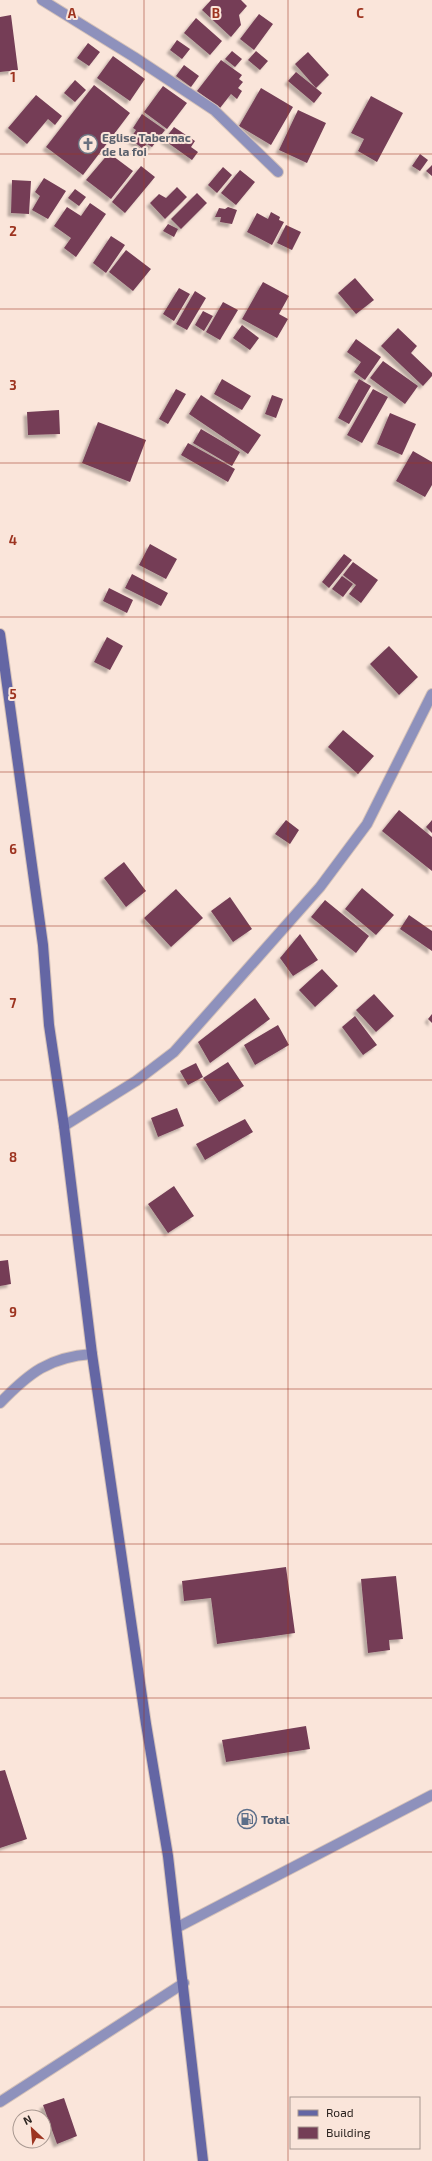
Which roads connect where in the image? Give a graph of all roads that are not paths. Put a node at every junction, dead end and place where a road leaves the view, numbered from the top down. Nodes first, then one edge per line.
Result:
1 (42, 0) edge
2 (278, 172) dead end
3 (0, 634) edge
4 (432, 694) edge
5 (64, 1126) junction
6 (92, 1354) junction
7 (0, 1403) edge
8 (432, 1795) edge
9 (178, 1927) junction
10 (184, 1983) junction
11 (0, 2102) edge
12 (203, 2161) edge

1 - 2 street
3 - 5 main road
4 - 5 street
5 - 6 main road
6 - 7 street
6 - 9 main road
8 - 9 street
9 - 10 main road
10 - 11 street
10 - 12 main road

